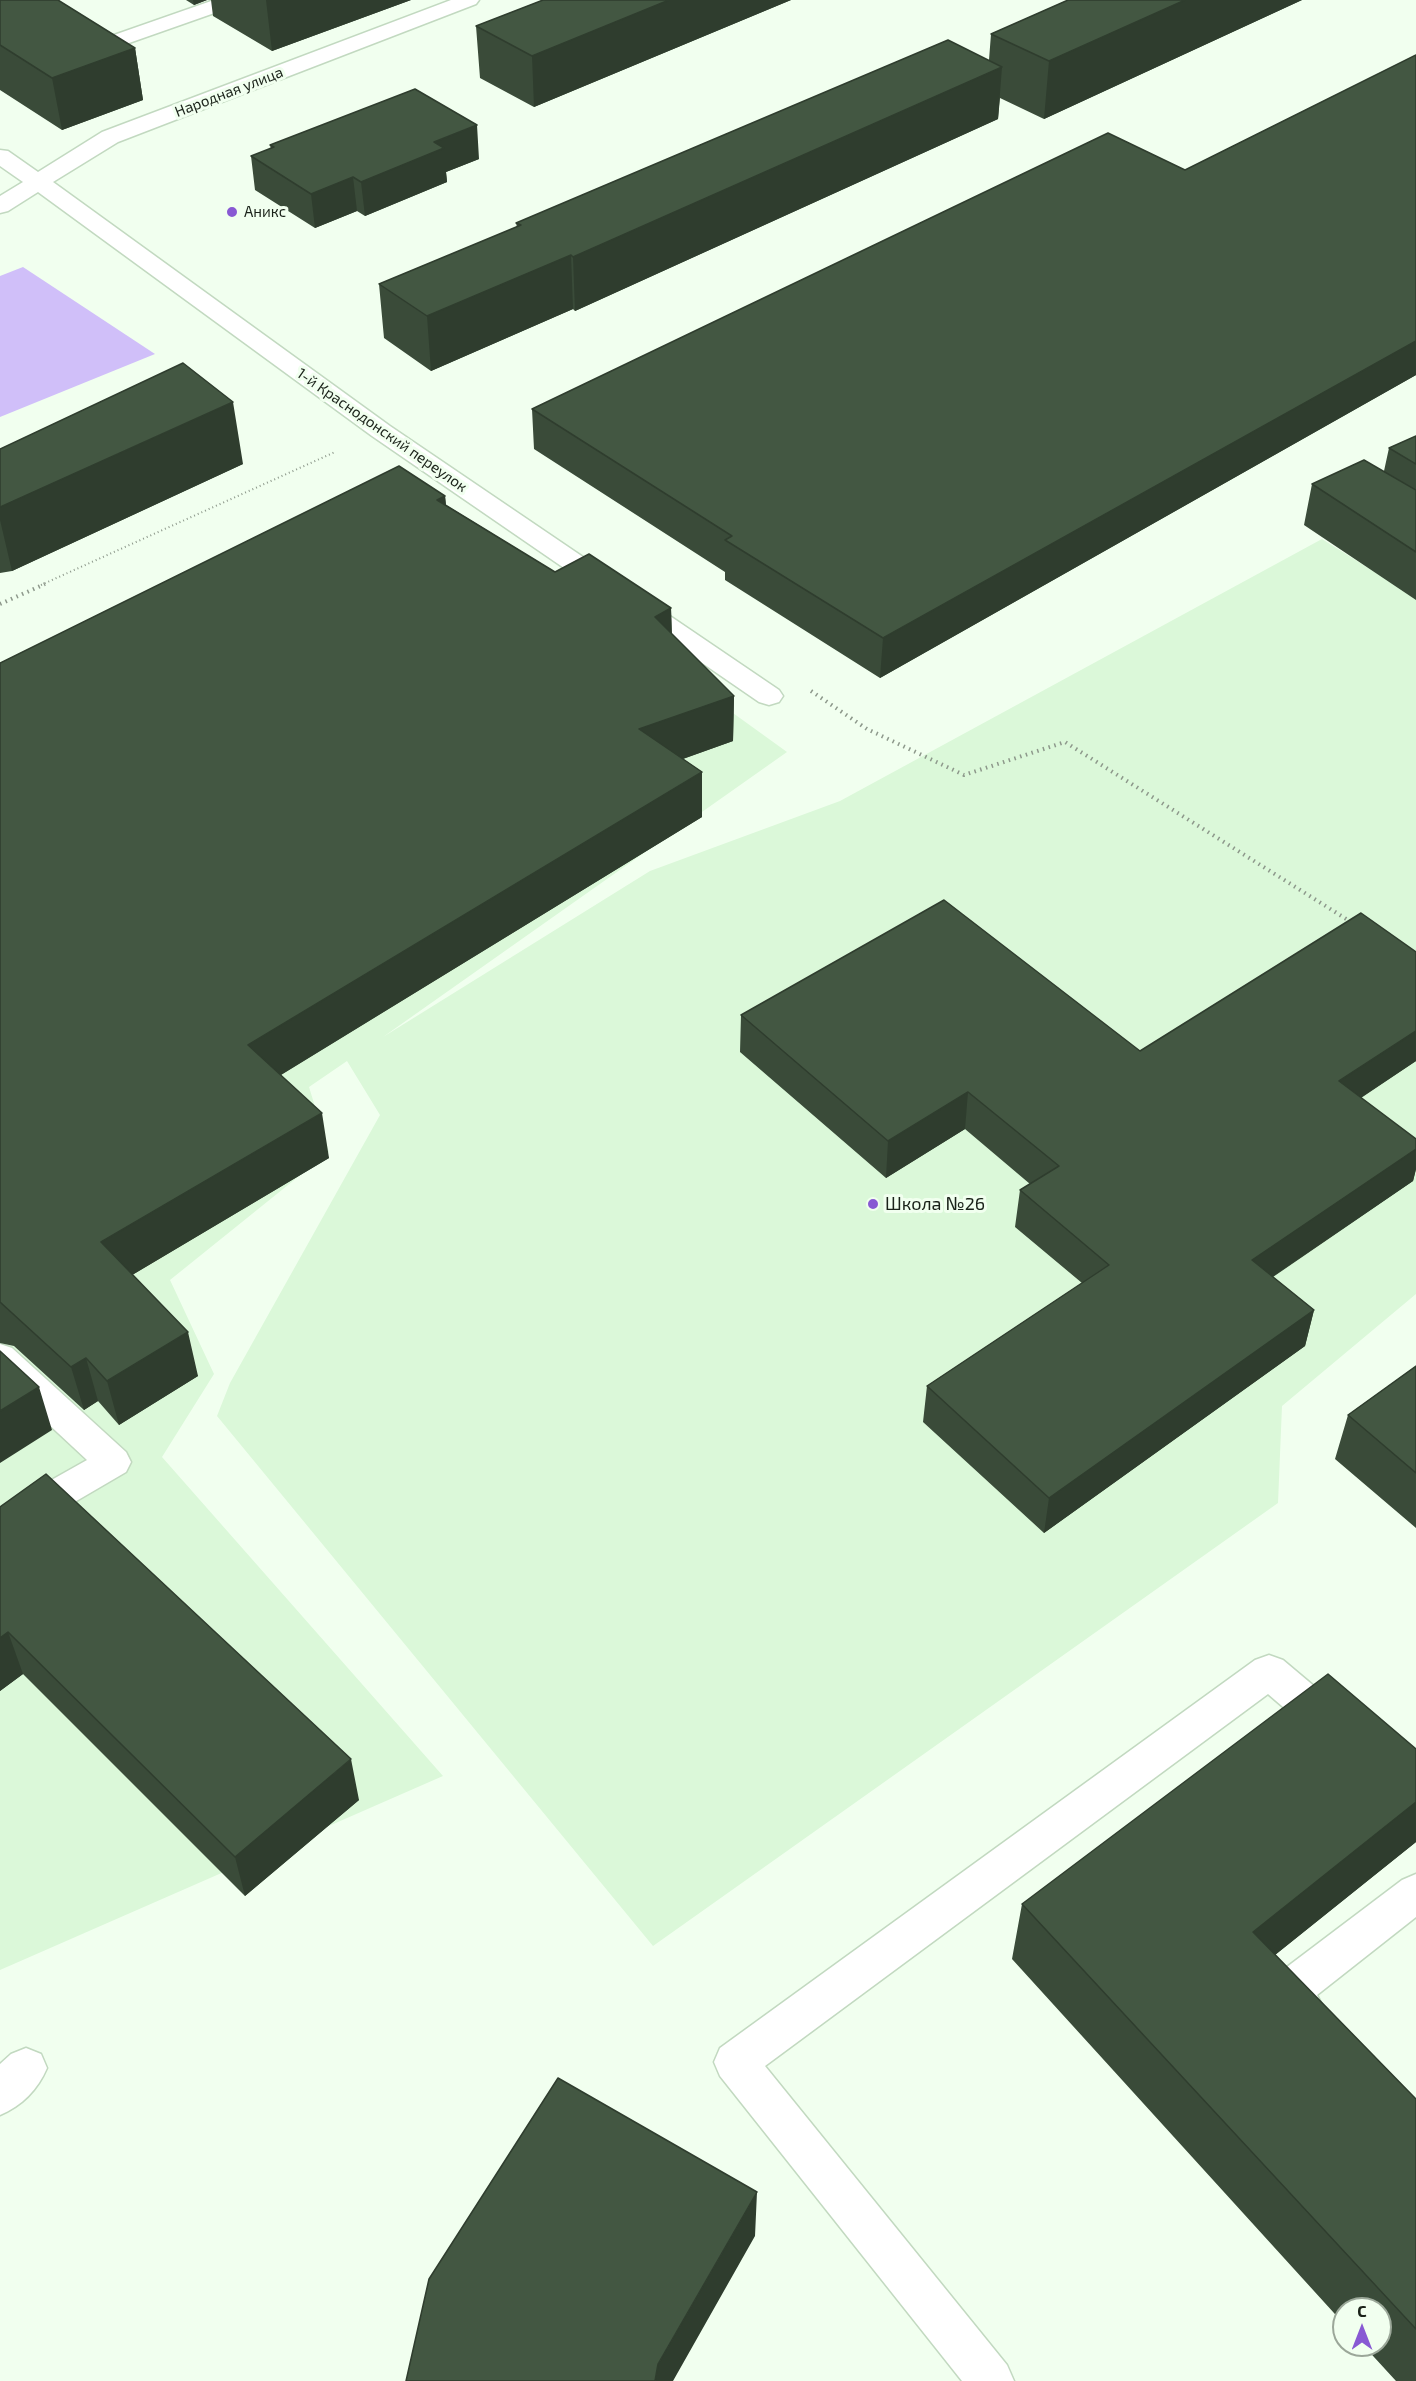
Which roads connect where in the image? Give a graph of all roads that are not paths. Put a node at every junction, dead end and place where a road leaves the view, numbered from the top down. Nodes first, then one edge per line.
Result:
1 (10, 0) edge
2 (233, 0) edge
3 (469, 0) edge
4 (0, 156) edge
5 (38, 182) junction
6 (0, 206) edge
7 (770, 696) dead end
8 (0, 1358) edge
9 (0, 1527) edge
10 (1356, 1745) edge
11 (1416, 1893) edge
12 (1327, 2033) edge
13 (991, 2381) edge

1 - 2 street
3 - 5 street, Народная улица
4 - 5 street, 1-й Краснодонский переулок
5 - 6 street, Народная улица
5 - 7 street, 1-й Краснодонский переулок
8 - 9 street
10 - 13 street
11 - 12 street

